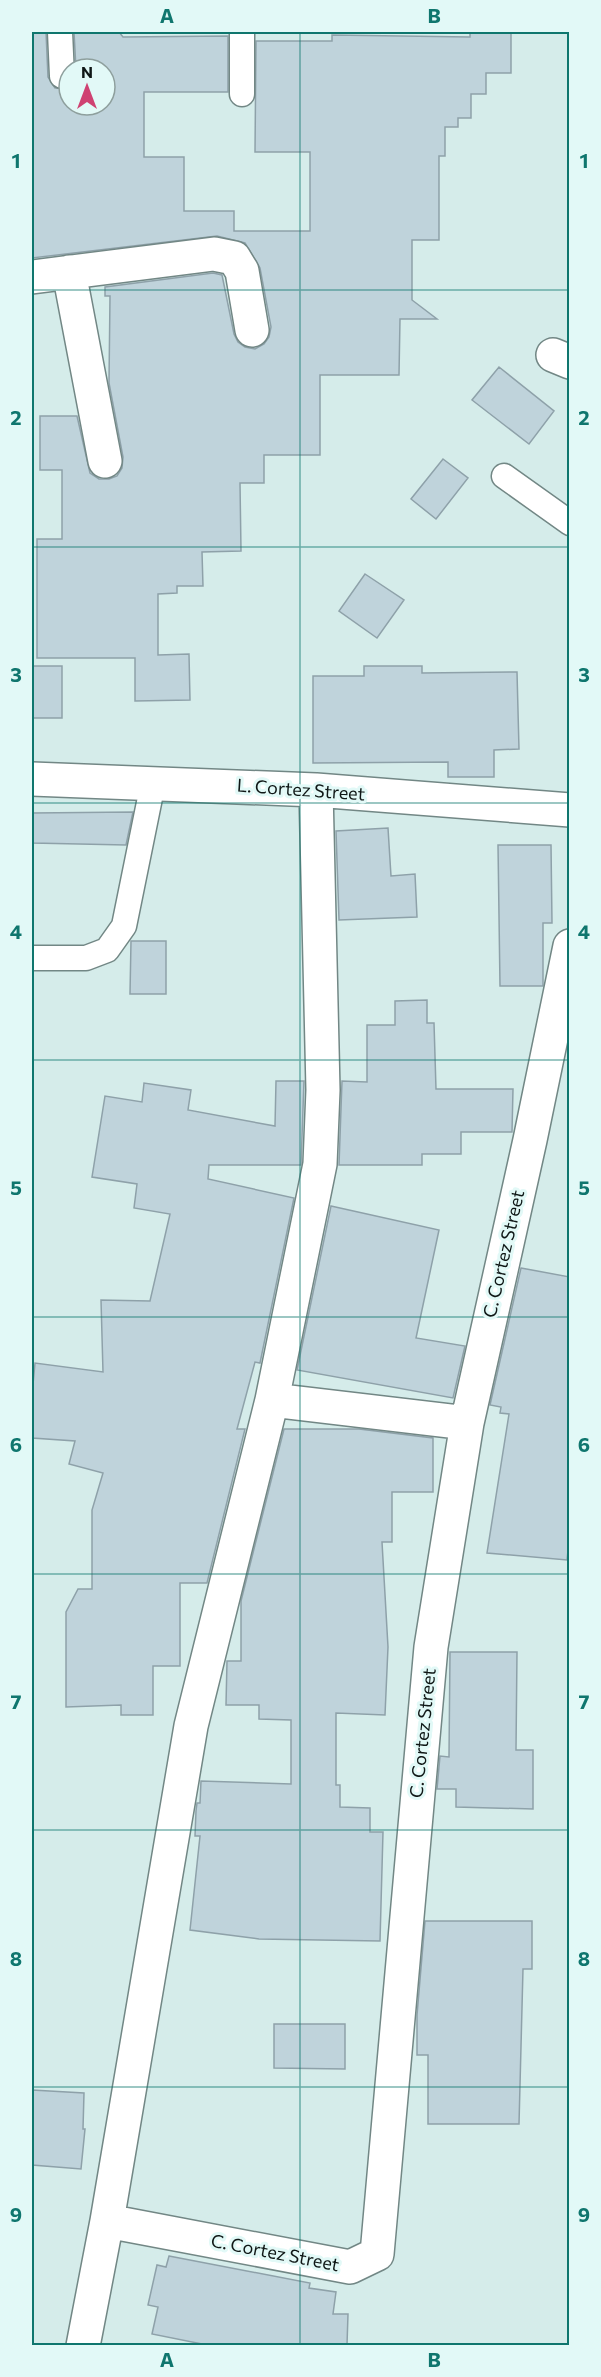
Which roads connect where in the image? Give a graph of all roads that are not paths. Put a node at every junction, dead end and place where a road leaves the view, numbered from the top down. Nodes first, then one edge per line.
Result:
1 (60, 32) edge
2 (242, 32) edge
3 (61, 57) edge
4 (242, 94) dead end
5 (69, 272) junction
6 (32, 277) edge
7 (252, 330) dead end
8 (105, 460) dead end
9 (504, 476) dead end
10 (570, 523) edge
11 (32, 779) edge
12 (153, 783) junction
13 (316, 790) junction
14 (570, 810) edge
15 (570, 946) edge
16 (32, 958) edge
17 (272, 1400) junction
18 (466, 1423) junction
19 (107, 2221) junction
20 (83, 2346) edge

1 - 3 lane
2 - 4 lane
5 - 6 street
5 - 7 street
5 - 8 street
9 - 10 lane
11 - 12 street, L. Cortez Street
12 - 13 street, L. Cortez Street
12 - 16 lane
13 - 14 street, L. Cortez Street
13 - 17 street
15 - 18 street, C. Cortez Street
17 - 18 street
17 - 19 street
18 - 19 street, C. Cortez Street
19 - 20 street

